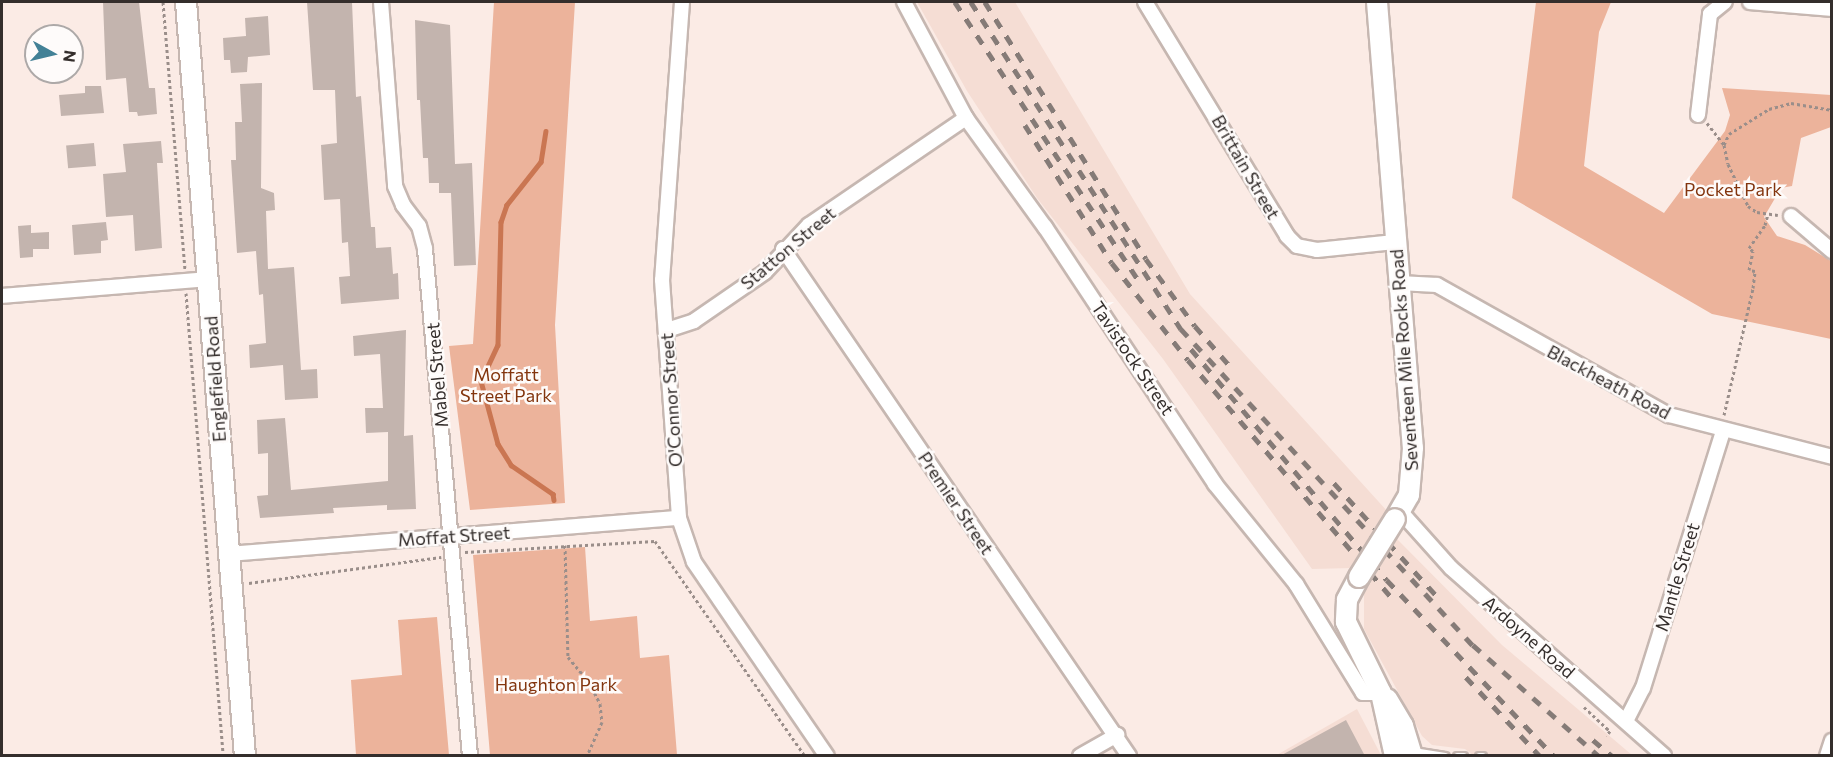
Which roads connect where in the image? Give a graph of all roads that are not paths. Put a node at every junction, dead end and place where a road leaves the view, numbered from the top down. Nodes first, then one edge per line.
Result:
1 (186, 2) edge
2 (381, 2) edge
3 (682, 2) edge
4 (904, 2) edge
5 (1145, 2) edge
6 (1377, 2) edge
7 (1725, 2) edge
8 (1750, 2) edge
9 (1832, 9) edge
10 (1698, 115) road end
11 (966, 117) junction
12 (1791, 216) road end
13 (1395, 242) junction
14 (783, 249) junction
15 (1832, 251) edge
16 (208, 279) junction
17 (1399, 283) junction
18 (2, 296) edge
19 (667, 330) junction
20 (1723, 427) junction
21 (1832, 457) edge
22 (1398, 515) junction
23 (679, 518) junction
24 (452, 536) junction
25 (229, 554) junction
26 (1381, 693) junction
27 (1626, 721) junction
28 (1117, 735) junction
29 (1832, 741) edge
30 (1406, 754) edge
31 (245, 756) edge
32 (470, 756) edge
33 (827, 756) edge
34 (1080, 756) edge
35 (1128, 756) edge
36 (1445, 756) edge
37 (1664, 756) edge
38 (1827, 756) edge

1 - 16 main road, Englefield Road
2 - 24 street, Mabel Street
3 - 19 street, O'Connor Street
4 - 11 street, Tavistock Street
5 - 13 street, Brittain Street
6 - 13 main road, Seventeen Mile Rocks Road
7 - 10 street
8 - 9 street
11 - 14 street, Statton Street
11 - 26 street, Tavistock Street
12 - 15 street
13 - 17 main road, Seventeen Mile Rocks Road
14 - 19 street, Statton Street
14 - 28 street, Premier Street
16 - 18 street
16 - 25 main road, Englefield Road
17 - 20 street, Blackheath Road
17 - 22 main road, Seventeen Mile Rocks Road
19 - 23 street, O'Connor Street
20 - 21 street, Blackheath Road
20 - 27 street, Mantle Street
22 - 26 main road, Seventeen Mile Rocks Road, bridge
22 - 27 street, Ardoyne Road
23 - 24 street, Moffat Street
23 - 33 street, O'Connor Street
24 - 25 street, Moffat Street
24 - 32 street, Mabel Street
25 - 31 main road, Englefield Road
26 - 30 main road, Seventeen Mile Rocks Road
27 - 37 street, Ardoyne Road
28 - 34 street
28 - 35 street, Premier Street
29 - 38 street
30 - 36 lane

